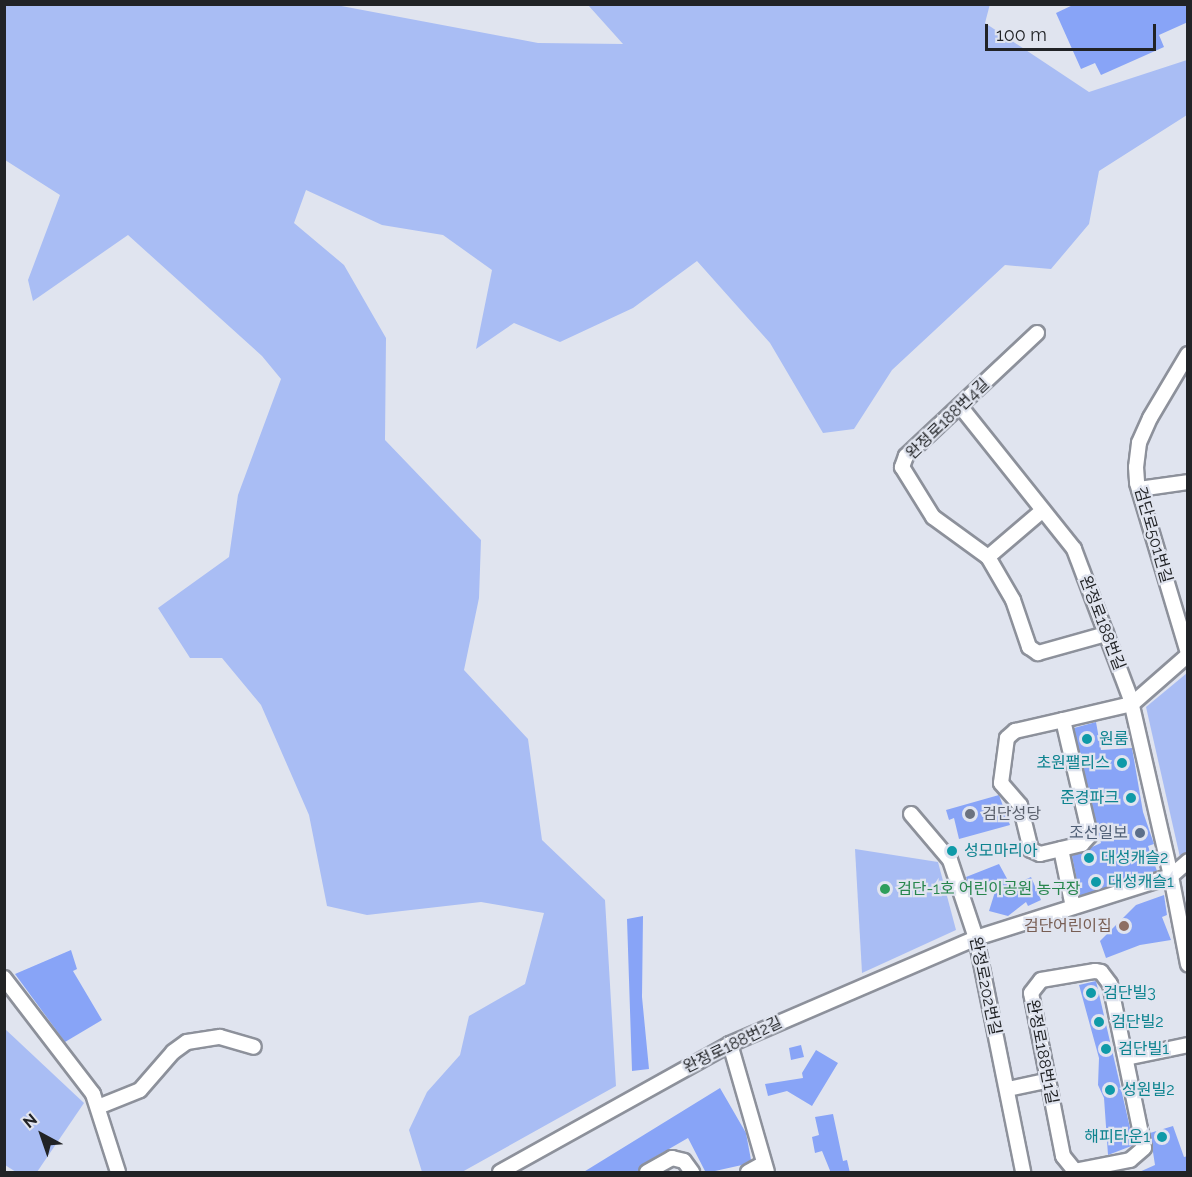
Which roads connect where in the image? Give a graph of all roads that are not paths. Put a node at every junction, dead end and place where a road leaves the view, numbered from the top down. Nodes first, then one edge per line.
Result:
1 (1037, 333) dead end
2 (1188, 354) edge
3 (960, 406) junction
4 (1188, 482) edge
5 (1139, 489) junction
6 (1043, 510) junction
7 (988, 557) junction
8 (1106, 634) junction
9 (1188, 654) edge
10 (1132, 704) junction
11 (1063, 720) junction
12 (911, 814) dead end
13 (1061, 849) junction
14 (1188, 861) edge
15 (1172, 876) junction
16 (1073, 907) junction
17 (976, 938) junction
18 (1188, 964) edge
19 (4, 978) edge
20 (730, 1044) junction
21 (1188, 1046) edge
22 (254, 1047) dead end
23 (1126, 1058) junction
24 (1047, 1081) junction
25 (1008, 1089) junction
26 (98, 1107) junction
27 (765, 1168) edge
28 (1107, 1169) edge
29 (118, 1173) edge
30 (500, 1173) edge
31 (647, 1173) edge
32 (692, 1173) edge
33 (748, 1173) edge
34 (1023, 1173) edge

1 - 3 street, 완정로188번4길
2 - 5 street, 검단로501번길
3 - 6 street, 완정로188번길
3 - 7 street, 완정로188번4길
4 - 5 street
5 - 9 street, 검단로501번길
6 - 7 street
6 - 8 street, 완정로188번길
7 - 8 street, 완정로188번4길
8 - 10 street, 완정로188번길
9 - 10 street
10 - 11 street
10 - 15 street, 완정로188번길
11 - 13 street
11 - 13 street
12 - 17 street, 완정로202번길
13 - 16 street
14 - 15 street
15 - 16 street
15 - 18 street, 완정로188번길
16 - 17 street
17 - 20 street, 완정로188번2길
17 - 25 street, 완정로202번길
19 - 26 street
20 - 27 street
20 - 30 street, 완정로188번2길
21 - 23 street
22 - 26 street
23 - 24 street, 완정로188번1길
23 - 28 street, 완정로188번1길
24 - 25 street
24 - 28 street, 완정로188번1길
25 - 34 street, 완정로202번길
26 - 29 street
27 - 33 street
31 - 32 street

